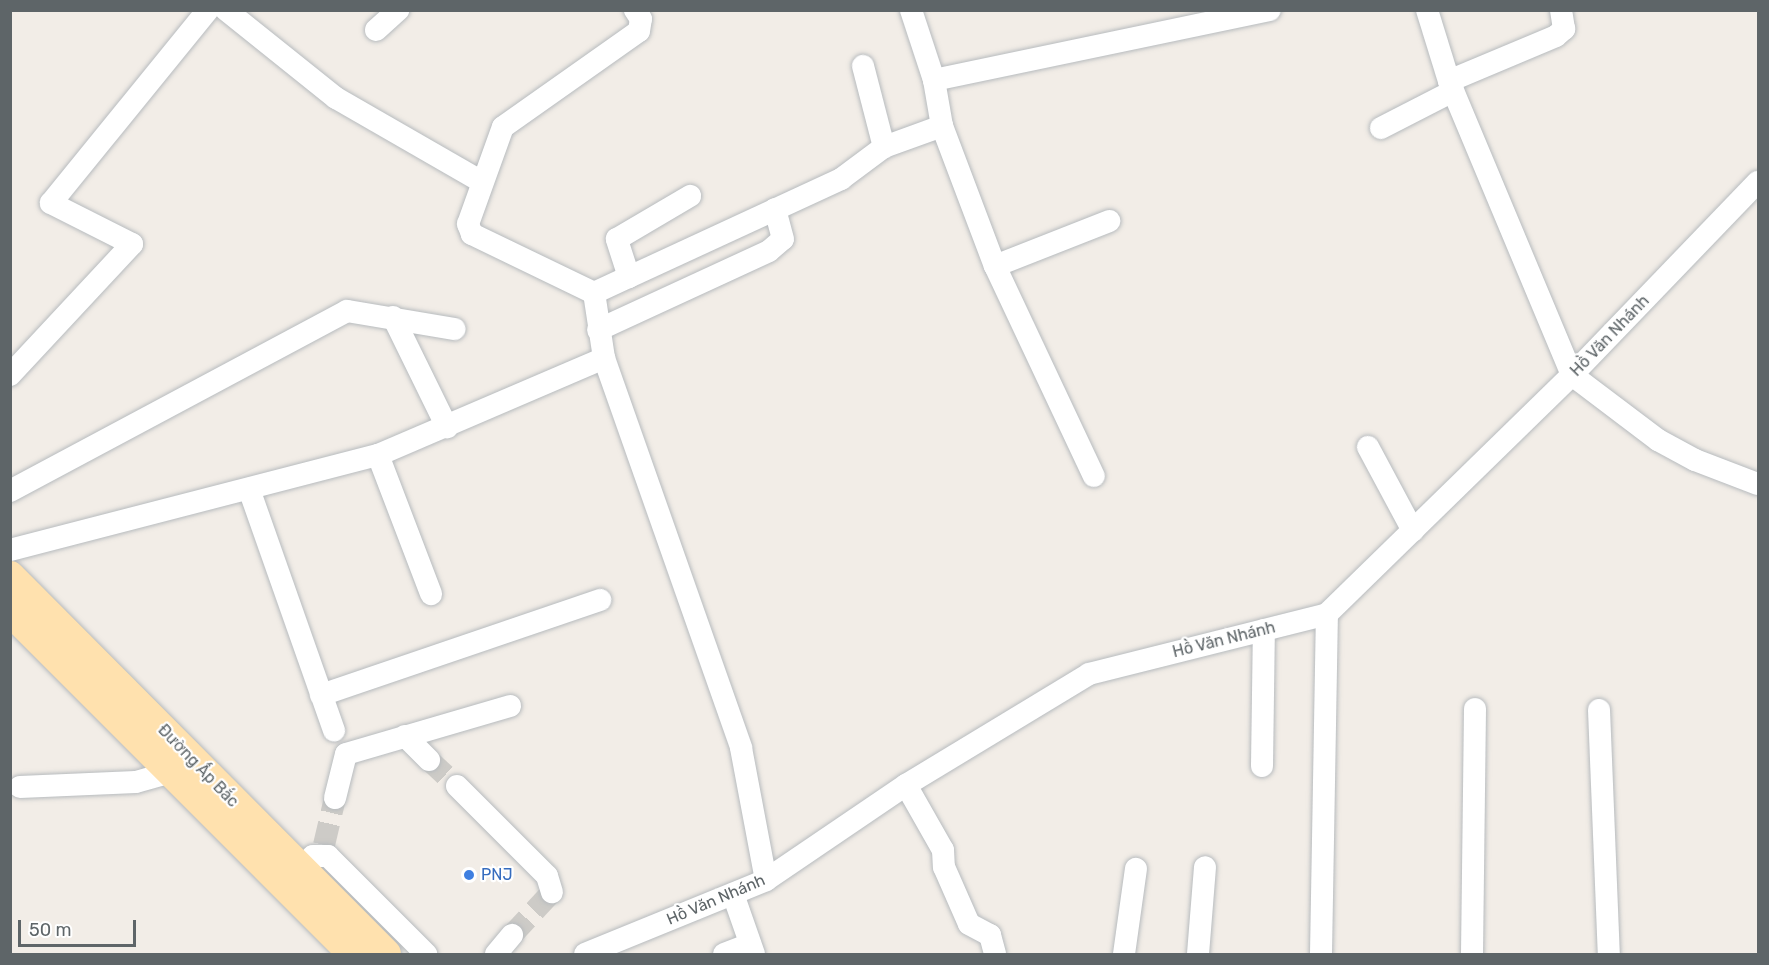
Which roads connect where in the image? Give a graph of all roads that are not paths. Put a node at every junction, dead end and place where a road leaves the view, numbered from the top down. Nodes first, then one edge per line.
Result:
1 (208, 10) edge
2 (226, 10) edge
3 (398, 10) edge
4 (635, 10) edge
5 (912, 10) edge
6 (1270, 10) edge
7 (1427, 10) edge
8 (1561, 10) edge
9 (1199, 18) edge
10 (376, 30) dead end
11 (863, 66) dead end
12 (934, 80) junction
13 (1451, 86) junction
14 (942, 126) junction
15 (1381, 128) dead end
16 (884, 147) junction
17 (483, 182) junction
18 (1758, 182) edge
19 (690, 196) dead end
20 (775, 209) junction
21 (1108, 221) dead end
22 (995, 266) junction
23 (629, 277) junction
24 (594, 293) junction
25 (393, 317) junction
26 (455, 329) dead end
27 (598, 330) junction
28 (604, 358) junction
29 (10, 375) edge
30 (1572, 375) junction
31 (447, 427) junction
32 (1368, 447) dead end
33 (378, 455) junction
34 (1094, 476) dead end
35 (1758, 484) edge
36 (249, 489) junction
37 (10, 491) edge
38 (1413, 531) junction
39 (10, 550) edge
40 (10, 576) edge
41 (431, 594) dead end
42 (600, 600) dead end
43 (10, 611) edge
44 (1327, 614) junction
45 (1264, 630) junction
46 (321, 695) junction
47 (510, 706) dead end
48 (1475, 709) dead end
49 (1599, 710) dead end
50 (334, 731) dead end
51 (405, 736) junction
52 (429, 759) tunnel mouth
53 (1262, 766) dead end
54 (172, 772) junction
55 (906, 785) junction
56 (457, 786) tunnel mouth
57 (20, 787) dead end
58 (335, 798) tunnel mouth
59 (315, 856) junction
60 (1204, 867) dead end
61 (1136, 869) dead end
62 (766, 880) junction
63 (552, 892) dead end
64 (733, 894) junction
65 (513, 935) tunnel mouth
66 (752, 949) edge
67 (353, 954) edge
68 (386, 954) edge
69 (426, 954) edge
70 (496, 954) edge
71 (585, 954) edge
72 (724, 954) edge
73 (995, 954) edge
74 (1124, 954) edge
75 (1198, 954) edge
76 (1320, 954) edge
77 (1472, 954) edge
78 (1609, 954) edge

1 - 29 street
2 - 17 street
3 - 10 street
4 - 17 street
5 - 12 street
6 - 9 street
7 - 13 street
8 - 13 street
9 - 12 street
11 - 16 street
12 - 14 street
13 - 15 street
13 - 30 street
14 - 16 street
14 - 22 street
16 - 20 street
17 - 24 street
18 - 30 street, Hồ Văn Nhánh
19 - 23 street
20 - 23 street
20 - 27 street
21 - 22 street
22 - 34 street
23 - 24 street
24 - 27 street
25 - 26 street
25 - 31 street
25 - 37 street
27 - 28 street
28 - 31 street
28 - 62 street
30 - 35 street
30 - 38 street, Hồ Văn Nhánh
31 - 33 street
32 - 38 street
33 - 36 street
33 - 41 street
36 - 39 street
36 - 46 street
38 - 44 street, Hồ Văn Nhánh
40 - 59 main road, Đường Ấp Bắc
42 - 46 street
43 - 54 main road, Đường Ấp Bắc
44 - 45 street, Hồ Văn Nhánh
44 - 76 street
45 - 53 street
45 - 55 street, Hồ Văn Nhánh
46 - 50 street
47 - 51 street
48 - 77 street
49 - 78 street
51 - 52 street
51 - 58 street
54 - 57 street
54 - 67 main road, Đường Ấp Bắc
55 - 62 street, Hồ Văn Nhánh
55 - 73 street
56 - 63 street
59 - 68 main road, Đường Ấp Bắc
59 - 69 street
60 - 75 street
61 - 74 street
62 - 64 street, Hồ Văn Nhánh
64 - 66 street
64 - 71 street, Hồ Văn Nhánh
65 - 70 street
66 - 72 street

